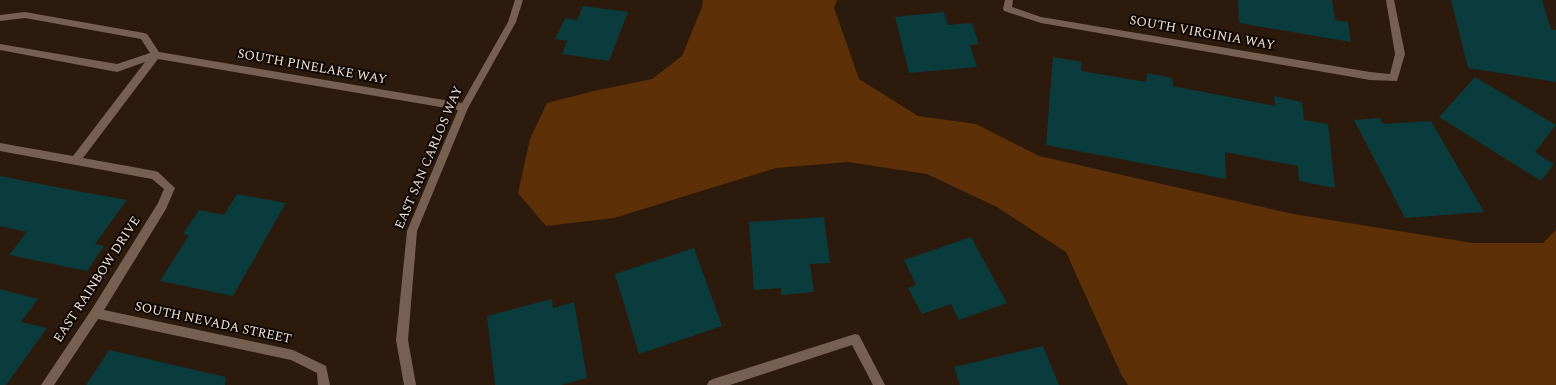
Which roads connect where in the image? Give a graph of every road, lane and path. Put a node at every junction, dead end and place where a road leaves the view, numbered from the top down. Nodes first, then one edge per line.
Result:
1 (519, 0) edge
2 (1390, 0) edge
3 (1008, 5) edge
4 (0, 18) edge
5 (0, 47) edge
6 (156, 55) junction
7 (464, 107) junction
8 (0, 147) edge
9 (75, 161) junction
10 (96, 313) junction
11 (47, 385) edge
12 (324, 385) edge
13 (410, 385) edge
14 (713, 385) edge
15 (879, 385) edge

1 - 7 street, EAST SAN CARLOS WAY
2 - 3 street, SOUTH VIRGINIA WAY
4 - 6 street
5 - 6 street, SOUTH PINELAKE WAY
6 - 7 street, SOUTH PINELAKE WAY
6 - 9 street
7 - 13 street, EAST SAN CARLOS WAY
8 - 9 street
9 - 10 street, EAST RAINBOW DRIVE
10 - 11 street, EAST RAINBOW DRIVE
10 - 12 street, SOUTH NEVADA STREET
14 - 15 street

